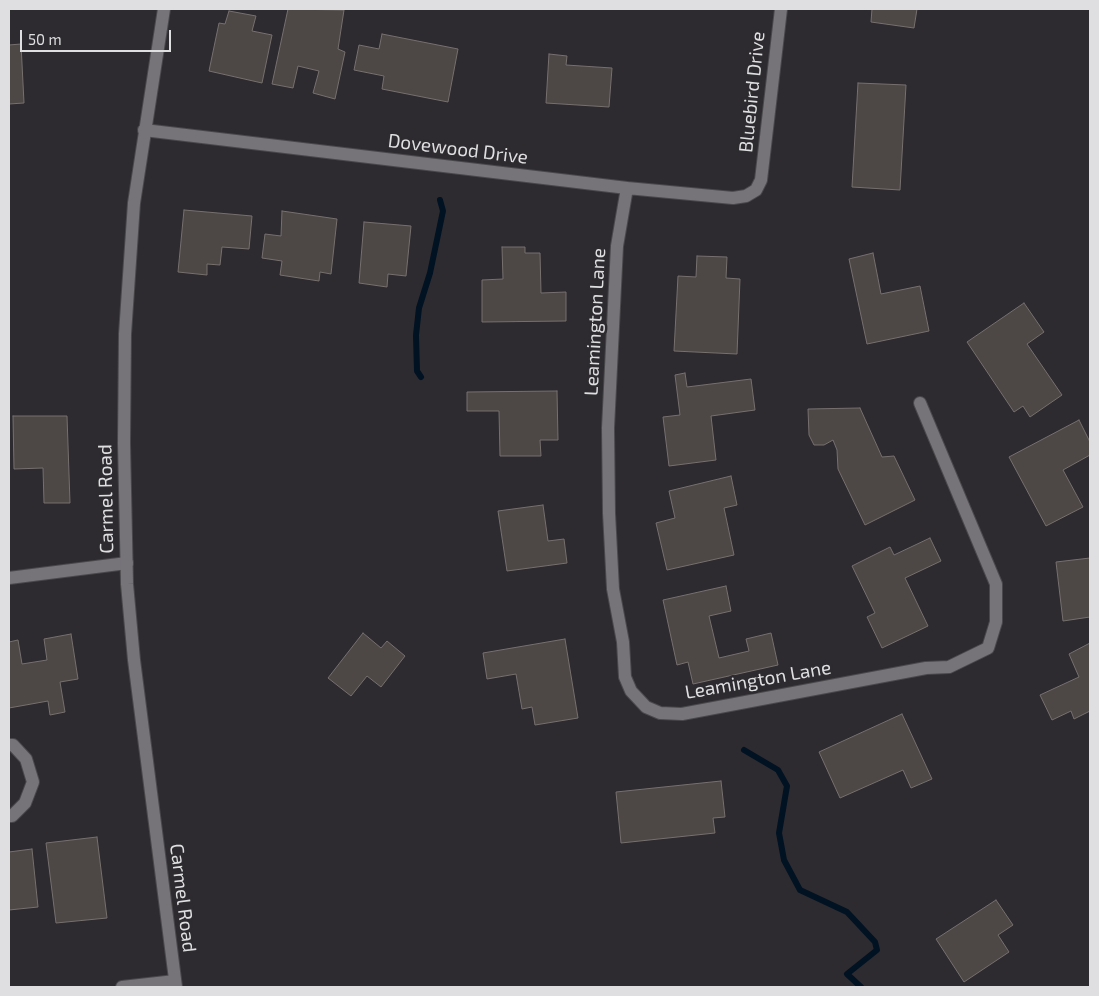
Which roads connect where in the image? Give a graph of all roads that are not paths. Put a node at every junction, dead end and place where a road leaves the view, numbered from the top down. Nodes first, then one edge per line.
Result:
1 (164, 9) edge
2 (780, 9) edge
3 (144, 130) junction
4 (761, 180) joint
5 (627, 188) junction
6 (920, 403) dead end
7 (127, 563) junction
8 (9, 578) edge
9 (9, 745) edge
10 (9, 816) edge
11 (175, 984) edge
12 (122, 987) edge

1 - 3 street, Carmel Road
2 - 4 street, Bluebird Drive
3 - 5 street, Dovewood Drive
3 - 7 street, Carmel Road
4 - 5 street, Dovewood Drive
5 - 6 street, Leamington Lane
7 - 8 street
7 - 11 street, Carmel Road
9 - 10 street
11 - 12 street

